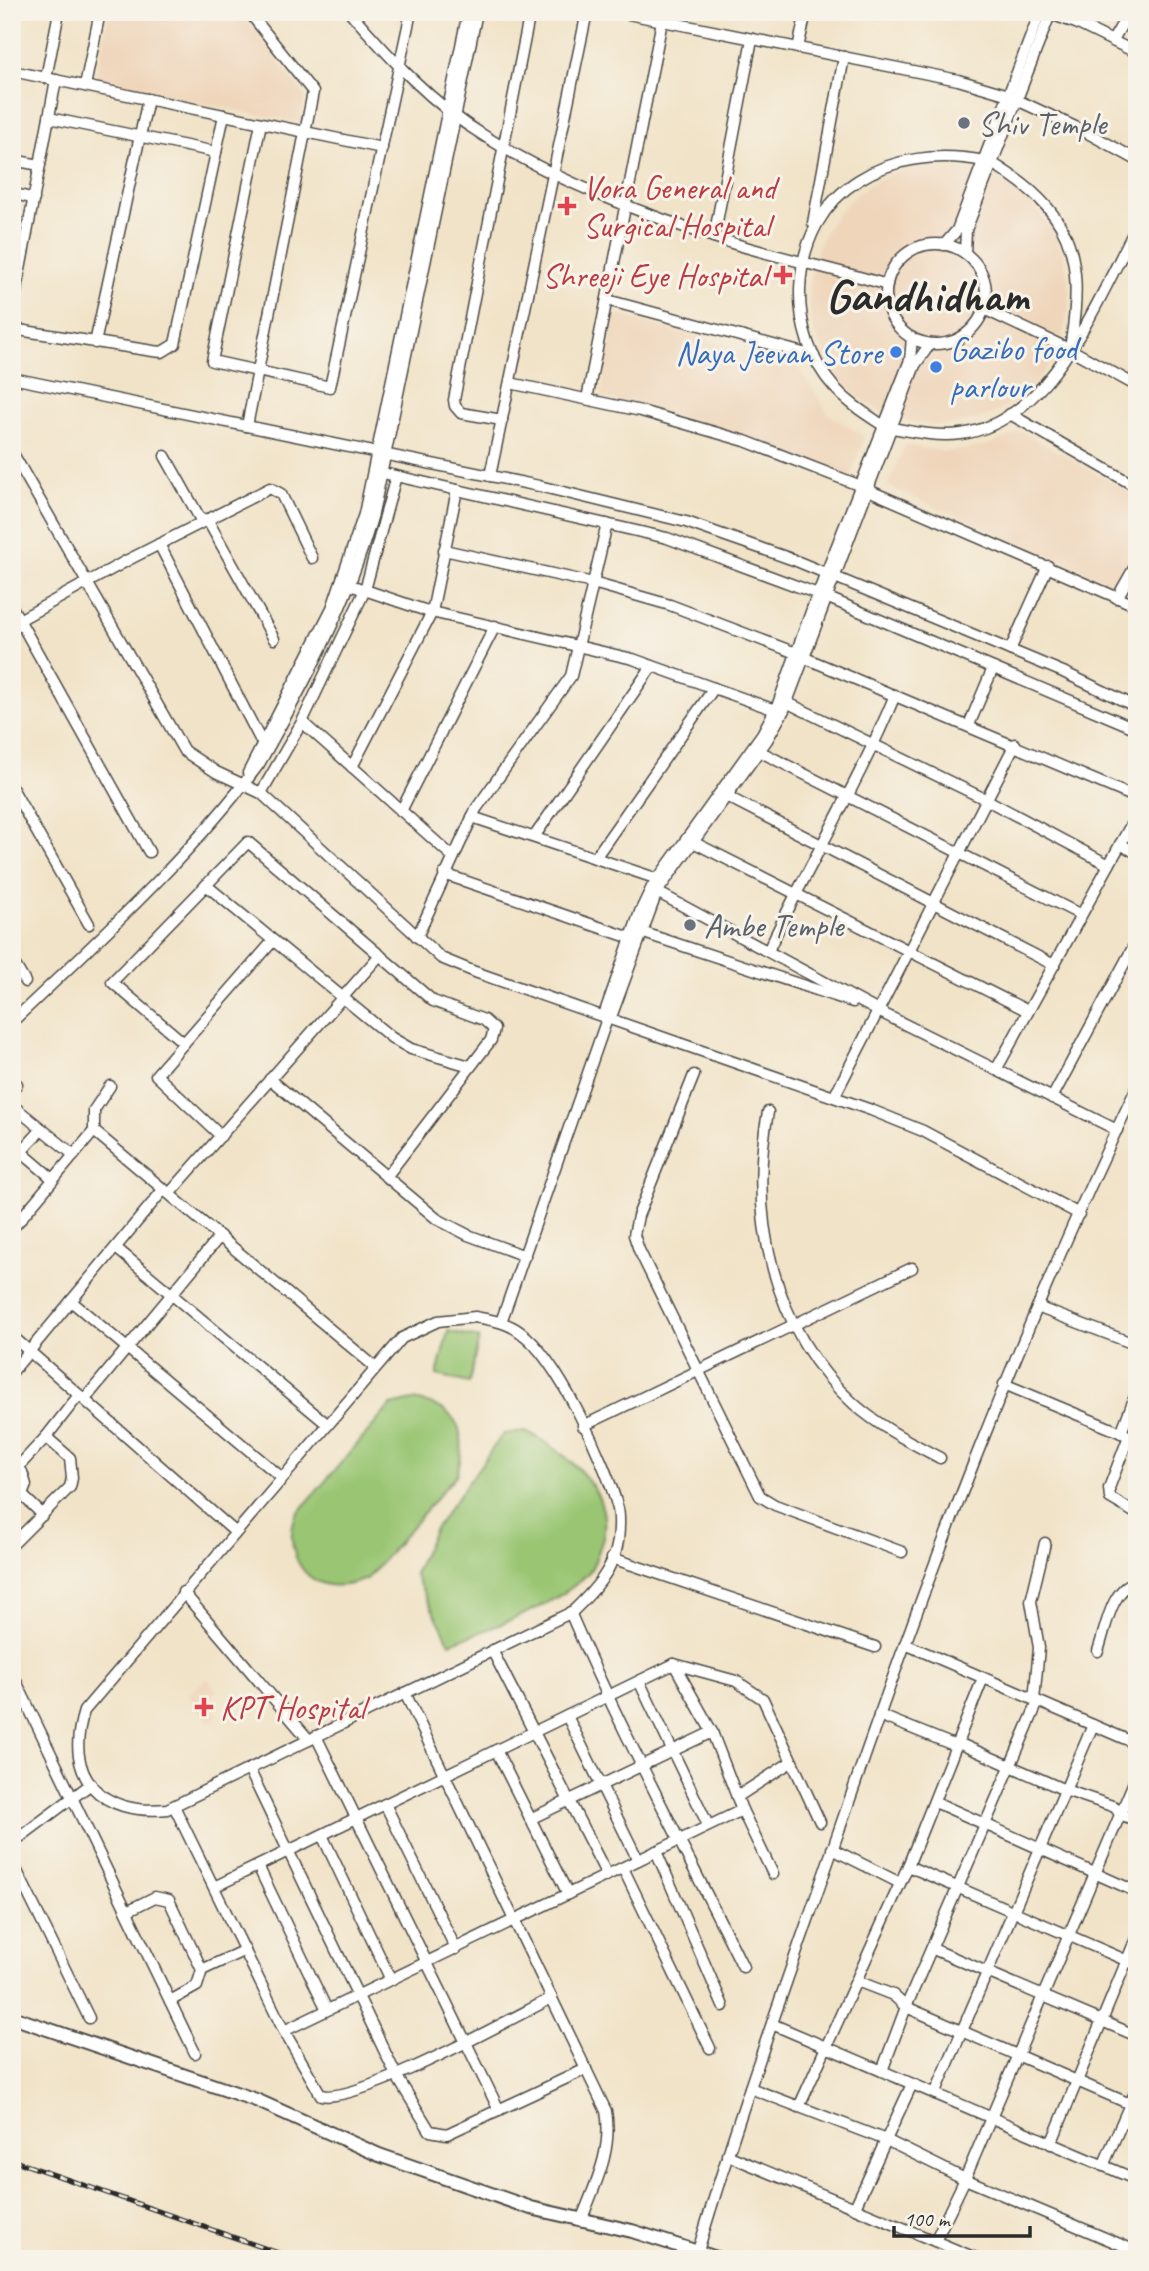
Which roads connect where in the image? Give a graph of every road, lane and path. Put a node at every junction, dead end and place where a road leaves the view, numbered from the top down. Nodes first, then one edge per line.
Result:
1 (59, 12) edge
2 (100, 12) edge
3 (249, 12) edge
4 (350, 12) edge
5 (363, 12) edge
6 (411, 12) edge
7 (468, 12) edge
8 (477, 12) edge
9 (530, 12) edge
10 (587, 12) edge
11 (618, 12) edge
12 (806, 12) edge
13 (1129, 12) edge
14 (1046, 13) edge
15 (662, 21) junction
16 (360, 24) junction
17 (752, 39) junction
18 (1113, 40) junction
19 (798, 48) junction
20 (1137, 54) edge
21 (844, 57) junction
22 (400, 66) junction
23 (12, 71) edge
24 (51, 79) junction
25 (85, 86) junction
26 (1013, 97) junction
27 (148, 99) junction
28 (452, 111) junction
29 (224, 115) junction
30 (49, 118) junction
31 (261, 123) junction
32 (306, 132) junction
33 (140, 136) junction
34 (502, 145) junction
35 (382, 148) junction
36 (216, 152) junction
37 (12, 160) edge
38 (1137, 160) edge
39 (988, 162) junction
40 (40, 165) junction
41 (554, 172) junction
42 (12, 193) edge
43 (34, 199) junction
44 (626, 204) junction
45 (1137, 226) edge
46 (811, 230) junction
47 (714, 237) junction
48 (944, 245) junction
49 (965, 253) junction
50 (17, 257) edge
51 (803, 262) junction
52 (887, 285) junction
53 (15, 288) edge
54 (607, 300) junction
55 (984, 309) junction
56 (12, 312) edge
57 (12, 329) edge
58 (912, 338) junction
59 (95, 343) junction
60 (930, 344) junction
61 (1070, 349) junction
62 (814, 356) junction
63 (258, 371) junction
64 (12, 378) edge
65 (510, 383) junction
66 (1137, 386) edge
67 (587, 399) junction
68 (1010, 414) junction
69 (502, 421) junction
70 (247, 426) junction
71 (888, 427) junction
72 (12, 452) edge
73 (382, 454) junction
74 (165, 456) dead end
75 (378, 472) junction
76 (396, 476) junction
77 (490, 476) junction
78 (1137, 487) edge
79 (865, 488) junction
80 (457, 489) junction
81 (204, 520) junction
82 (607, 524) junction
83 (159, 544) junction
84 (444, 550) junction
85 (312, 558) dead end
86 (1137, 562) edge
87 (1048, 566) junction
88 (832, 576) junction
89 (86, 583) junction
90 (593, 583) junction
91 (350, 585) junction
92 (365, 590) junction
93 (823, 595) junction
94 (1117, 597) junction
95 (1137, 606) edge
96 (12, 607) edge
97 (432, 612) junction
98 (16, 622) edge
99 (495, 626) junction
100 (274, 639) dead end
101 (579, 646) junction
102 (1010, 650) junction
103 (799, 655) junction
104 (652, 666) junction
105 (993, 668) junction
106 (714, 688) junction
107 (895, 695) junction
108 (786, 702) junction
109 (1137, 707) edge
110 (775, 710) junction
111 (302, 722) junction
112 (970, 725) junction
113 (1137, 729) edge
114 (262, 743) junction
115 (1015, 744) junction
116 (875, 745) junction
117 (759, 751) junction
118 (352, 767) junction
119 (244, 783) junction
120 (12, 788) edge
121 (261, 793) junction
122 (726, 796) junction
123 (847, 796) junction
124 (1137, 798) edge
125 (987, 800) junction
126 (401, 811) junction
127 (1137, 814) edge
128 (472, 817) junction
129 (534, 837) junction
130 (695, 843) junction
131 (1120, 844) junction
132 (822, 845) junction
133 (149, 852) dead end
134 (960, 853) junction
135 (1137, 853) edge
136 (452, 856) junction
137 (595, 858) junction
138 (1108, 865) junction
139 (444, 874) junction
140 (658, 879) junction
141 (206, 885) junction
142 (657, 892) junction
143 (795, 894) junction
144 (934, 904) junction
145 (1081, 915) junction
146 (89, 924) dead end
147 (641, 932) junction
148 (417, 937) junction
149 (631, 938) junction
150 (1137, 940) edge
151 (273, 941) junction
152 (768, 951) junction
153 (907, 951) junction
154 (380, 955) junction
155 (12, 960) edge
156 (1054, 965) junction
157 (25, 982) dead end
158 (341, 998) junction
159 (1026, 1010) junction
160 (880, 1012) junction
161 (608, 1016) junction
162 (12, 1022) edge
163 (184, 1043) junction
164 (470, 1066) junction
165 (996, 1070) junction
166 (694, 1075) dead end
167 (270, 1079) junction
168 (110, 1086) dead end
169 (1137, 1087) edge
170 (834, 1097) junction
171 (1052, 1098) junction
172 (12, 1105) edge
173 (768, 1112) dead end
174 (42, 1129) junction
175 (1117, 1130) junction
176 (94, 1131) junction
177 (221, 1136) junction
178 (12, 1144) edge
179 (21, 1152) junction
180 (74, 1155) junction
181 (12, 1162) edge
182 (386, 1177) junction
183 (53, 1179) junction
184 (167, 1191) junction
185 (1079, 1214) junction
186 (16, 1215) edge
187 (12, 1229) edge
188 (220, 1236) junction
189 (116, 1248) junction
190 (525, 1256) junction
191 (912, 1268) dead end
192 (172, 1294) junction
193 (71, 1301) junction
194 (1037, 1307) junction
195 (501, 1322) junction
196 (793, 1325) junction
197 (12, 1336) edge
198 (1137, 1345) edge
199 (127, 1348) junction
200 (29, 1350) junction
201 (375, 1367) junction
202 (697, 1371) junction
203 (12, 1372) edge
204 (1004, 1384) junction
205 (1137, 1391) edge
206 (82, 1397) junction
207 (327, 1424) junction
208 (583, 1426) junction
209 (1129, 1436) edge
210 (46, 1437) junction
211 (940, 1458) dead end
212 (15, 1466) edge
213 (281, 1477) junction
214 (17, 1497) edge
215 (1137, 1514) edge
216 (43, 1515) junction
217 (235, 1532) junction
218 (1045, 1543) dead end
219 (12, 1545) edge
220 (902, 1552) dead end
221 (612, 1558) junction
222 (1137, 1581) edge
223 (183, 1592) junction
224 (570, 1612) junction
225 (905, 1644) junction
226 (875, 1647) dead end
227 (492, 1650) junction
228 (1098, 1651) dead end
229 (674, 1664) junction
230 (12, 1673) edge
231 (983, 1678) junction
232 (639, 1681) junction
233 (405, 1693) junction
234 (606, 1697) junction
235 (1036, 1701) junction
236 (878, 1715) junction
237 (567, 1716) junction
238 (1093, 1725) junction
239 (532, 1732) junction
240 (712, 1732) junction
241 (313, 1738) junction
242 (1137, 1744) edge
243 (957, 1745) junction
244 (672, 1749) junction
245 (496, 1750) junction
246 (791, 1762) junction
247 (639, 1766) junction
248 (1011, 1766) junction
249 (249, 1769) junction
250 (445, 1774) junction
251 (1137, 1775) edge
252 (91, 1784) junction
253 (601, 1785) junction
254 (1065, 1790) junction
255 (737, 1797) junction
256 (72, 1798) junction
257 (568, 1801) junction
258 (935, 1802) junction
259 (385, 1804) junction
260 (174, 1806) junction
261 (741, 1810) junction
262 (1120, 1814) junction
263 (356, 1818) junction
264 (530, 1819) junction
265 (1137, 1821) edge
266 (820, 1822) dead end
267 (708, 1825) junction
268 (985, 1826) junction
269 (322, 1835) junction
270 (680, 1839) junction
271 (12, 1843) edge
272 (832, 1849) junction
273 (1039, 1850) junction
274 (288, 1851) junction
275 (656, 1851) junction
276 (638, 1860) junction
277 (12, 1861) edge
278 (258, 1866) junction
279 (908, 1866) junction
280 (622, 1868) junction
281 (773, 1874) dead end
282 (1095, 1874) junction
283 (607, 1875) junction
284 (900, 1883) junction
285 (214, 1887) junction
286 (959, 1888) junction
287 (1137, 1892) edge
288 (568, 1894) junction
289 (127, 1911) junction
290 (1013, 1911) junction
291 (515, 1920) junction
292 (1069, 1935) junction
293 (1137, 1936) edge
294 (933, 1948) junction
295 (456, 1949) junction
296 (245, 1950) junction
297 (427, 1962) junction
298 (1132, 1963) edge
299 (743, 1967) dead end
300 (202, 1970) junction
301 (987, 1972) junction
302 (391, 1980) junction
303 (856, 1981) junction
304 (358, 1996) junction
305 (1043, 1996) junction
306 (552, 1998) junction
307 (170, 2001) junction
308 (723, 2006) dead end
309 (906, 2007) junction
310 (327, 2010) junction
311 (12, 2017) edge
312 (89, 2018) dead end
313 (1102, 2021) junction
314 (772, 2024) junction
315 (284, 2031) junction
316 (962, 2031) junction
317 (1137, 2036) edge
318 (465, 2041) junction
319 (826, 2047) junction
320 (710, 2048) dead end
321 (195, 2053) dead end
322 (1018, 2055) junction
323 (586, 2069) junction
324 (882, 2071) junction
325 (396, 2075) junction
326 (1077, 2081) junction
327 (912, 2084) junction
328 (750, 2088) junction
329 (1137, 2088) edge
330 (935, 2094) junction
331 (1133, 2105) edge
332 (799, 2107) junction
333 (499, 2110) junction
334 (991, 2118) junction
335 (886, 2140) junction
336 (1051, 2144) junction
337 (727, 2155) junction
338 (1103, 2166) junction
339 (965, 2179) junction
340 (1137, 2180) edge
341 (855, 2207) junction
342 (581, 2221) junction
343 (935, 2241) junction
344 (1136, 2250) edge
345 (698, 2251) junction
346 (720, 2259) edge
347 (978, 2259) edge
348 (1132, 2259) edge

1 - 24 street
2 - 25 street
3 - 32 street
4 - 16 street
5 - 16 street
6 - 22 street
7 - 28 street
8 - 28 street
9 - 34 street
10 - 41 street
11 - 15 street
12 - 19 street
13 - 18 street
14 - 18 street
14 - 26 street
15 - 17 street
15 - 44 street
16 - 22 street
17 - 19 street
17 - 47 street
18 - 20 street
19 - 21 street
21 - 26 street
21 - 46 street
22 - 28 street
22 - 35 street
23 - 24 street
24 - 25 street
24 - 30 street
25 - 27 street
26 - 38 street
26 - 39 street
27 - 29 street
27 - 33 street
28 - 34 street
28 - 73 street
29 - 31 street
29 - 36 street
30 - 33 street
30 - 40 street
31 - 32 street
31 - 63 street
32 - 35 street
32 - 63 street
33 - 36 street
33 - 59 street
34 - 41 street
34 - 69 street
35 - 63 street
36 - 59 street
37 - 40 street
39 - 46 street
39 - 48 street
39 - 49 street
39 - 61 street
40 - 43 street
41 - 44 street
41 - 65 street
42 - 43 street
43 - 50 street
44 - 47 street
44 - 54 street
45 - 61 street
46 - 51 street
47 - 51 street
48 - 49 street
48 - 52 street
49 - 55 street
50 - 53 street
51 - 52 street
51 - 62 street
52 - 58 street
53 - 56 street
54 - 62 street
54 - 67 street
55 - 60 street
55 - 61 street
57 - 59 street
58 - 60 street
58 - 71 street
60 - 71 street
61 - 66 street
61 - 68 street
62 - 71 street
63 - 70 street
64 - 70 street
65 - 67 street
65 - 69 street
67 - 79 street
68 - 71 street
68 - 78 street
69 - 77 street
70 - 73 street
71 - 79 street
72 - 89 street
73 - 75 street
73 - 77 street
74 - 81 street
75 - 76 street
75 - 91 street
75 - 114 street
76 - 80 street
76 - 92 street
77 - 88 street
79 - 87 street
79 - 88 street
80 - 82 street
80 - 84 street
81 - 83 street
81 - 85 street
81 - 100 street
82 - 90 street
82 - 93 street
83 - 89 street
83 - 114 street
84 - 90 street
84 - 97 street
86 - 94 street
87 - 94 street
87 - 102 street
88 - 93 street
88 - 102 street
89 - 98 street
89 - 119 street
90 - 101 street
90 - 103 street
91 - 92 street
91 - 119 street
92 - 97 street
92 - 111 street
93 - 103 street
93 - 105 street
94 - 95 street
96 - 98 street
97 - 99 street
97 - 118 street
98 - 133 street
99 - 101 street
99 - 126 street
101 - 104 street
101 - 128 street
102 - 109 street
103 - 107 street
103 - 108 street
103 - 110 street
104 - 106 street
104 - 129 street
105 - 112 street
105 - 113 street
106 - 110 street
106 - 137 street
107 - 112 street
107 - 116 street
108 - 116 street
108 - 117 street
110 - 140 street
111 - 118 street
111 - 121 street
112 - 115 street
114 - 119 street
115 - 124 street
115 - 125 street
116 - 123 street
116 - 125 street
117 - 122 street
117 - 123 street
118 - 126 street
119 - 121 street
119 - 162 street
120 - 146 street
121 - 148 street
122 - 130 street
122 - 132 street
123 - 132 street
123 - 134 street
125 - 134 street
125 - 138 street
126 - 136 street
127 - 131 street
128 - 129 street
128 - 136 street
129 - 137 street
130 - 142 street
130 - 143 street
131 - 135 street
131 - 138 street
132 - 143 street
132 - 144 street
134 - 144 street
134 - 145 street
136 - 139 street
137 - 140 street
138 - 145 street
139 - 148 street
139 - 149 street
140 - 149 street
141 - 151 street
141 - 154 street
141 - 163 street
142 - 147 street
142 - 152 street
143 - 152 street
143 - 153 street
144 - 153 street
144 - 156 street
145 - 156 street
147 - 160 street
147 - 161 street
148 - 161 street
149 - 161 street
150 - 171 street
151 - 158 street
151 - 163 street
152 - 160 street
153 - 159 street
153 - 160 street
154 - 158 street
154 - 164 street
155 - 157 street
156 - 159 street
158 - 164 street
158 - 167 street
159 - 165 street
160 - 165 street
160 - 170 street
161 - 170 street
161 - 190 street
163 - 177 street
164 - 182 street
165 - 171 street
166 - 202 street
167 - 177 street
167 - 182 street
168 - 176 street
169 - 175 street
170 - 185 street
171 - 175 street
172 - 174 street
173 - 196 street
174 - 179 street
174 - 180 street
175 - 185 street
176 - 180 street
176 - 184 street
177 - 184 street
178 - 179 street
179 - 181 street
179 - 183 street
180 - 183 street
182 - 190 street
183 - 186 street
184 - 188 street
184 - 189 street
185 - 194 street
186 - 187 street
188 - 192 street
188 - 201 street
189 - 192 street
189 - 193 street
190 - 195 street
191 - 196 street
192 - 199 street
192 - 207 street
193 - 199 street
193 - 200 street
194 - 198 street
194 - 204 street
195 - 201 street
195 - 208 street
196 - 202 street
196 - 211 street
197 - 200 street
199 - 206 street
199 - 213 street
200 - 203 street
200 - 206 street
201 - 207 street
202 - 208 street
202 - 220 street
204 - 209 street
204 - 225 street
205 - 209 street
206 - 210 street
206 - 217 street
207 - 213 street
208 - 221 street
209 - 215 street
210 - 212 street
210 - 216 street
212 - 214 street
213 - 217 street
214 - 216 street
216 - 219 street
217 - 223 street
218 - 235 street
221 - 224 street
221 - 226 street
222 - 228 street
223 - 241 street
223 - 252 street
224 - 227 street
224 - 234 street
225 - 231 street
225 - 236 street
227 - 233 street
227 - 239 street
229 - 232 street
229 - 240 street
229 - 246 street
230 - 256 street
231 - 235 street
231 - 243 street
232 - 234 street
232 - 244 street
233 - 241 street
233 - 250 street
234 - 237 street
234 - 247 street
235 - 238 street
235 - 248 street
236 - 243 street
236 - 272 street
237 - 239 street
237 - 253 street
238 - 242 street
238 - 254 street
239 - 245 street
239 - 257 street
240 - 244 street
240 - 255 street
241 - 249 street
241 - 263 street
243 - 248 street
243 - 258 street
244 - 247 street
244 - 267 street
245 - 250 street
245 - 264 street
246 - 255 street
246 - 266 street
247 - 253 street
247 - 270 street
248 - 254 street
248 - 268 street
249 - 260 street
249 - 274 street
250 - 259 street
250 - 291 street
251 - 262 street
252 - 256 street
252 - 260 street
253 - 257 street
253 - 276 street
254 - 262 street
254 - 273 street
255 - 261 street
256 - 271 street
256 - 289 street
257 - 264 street
257 - 283 street
258 - 268 street
258 - 279 street
259 - 263 street
259 - 295 street
260 - 285 street
261 - 267 street
261 - 281 street
262 - 265 street
262 - 282 street
263 - 269 street
263 - 297 street
264 - 288 street
267 - 270 street
268 - 273 street
268 - 286 street
269 - 274 street
269 - 302 street
270 - 275 street
270 - 299 street
272 - 284 street
272 - 314 street
273 - 282 street
273 - 290 street
274 - 278 street
274 - 304 street
275 - 276 street
275 - 308 street
276 - 280 street
277 - 312 street
278 - 285 street
278 - 310 street
279 - 284 street
279 - 286 street
280 - 283 street
280 - 320 street
282 - 287 street
282 - 292 street
283 - 288 street
284 - 303 street
285 - 296 street
286 - 290 street
286 - 294 street
288 - 291 street
289 - 300 street
289 - 307 street
290 - 292 street
290 - 301 street
291 - 295 street
291 - 306 street
292 - 298 street
292 - 305 street
293 - 298 street
294 - 301 street
294 - 309 street
295 - 297 street
296 - 300 street
296 - 315 street
297 - 302 street
297 - 318 street
298 - 313 street
300 - 307 street
301 - 305 street
301 - 316 street
302 - 304 street
303 - 309 street
303 - 319 street
304 - 310 street
304 - 325 street
305 - 313 street
305 - 322 street
306 - 318 street
306 - 323 street
307 - 321 street
309 - 316 street
309 - 324 street
310 - 315 street
311 - 342 main road
313 - 317 street
313 - 326 street
314 - 319 street
314 - 328 street
315 - 325 street
316 - 322 street
316 - 330 street
318 - 325 street
318 - 333 street
319 - 324 street
319 - 332 street
322 - 326 street
322 - 334 street
323 - 333 street
323 - 342 street
324 - 327 street
325 - 333 street
326 - 331 street
326 - 336 street
327 - 330 street
327 - 335 street
328 - 332 street
328 - 337 street
329 - 331 street
330 - 334 street
331 - 338 street
332 - 335 street
334 - 336 street
334 - 339 street
335 - 339 street
335 - 341 street
336 - 338 street
337 - 341 street
337 - 345 street
338 - 340 street
339 - 343 street
339 - 344 street
341 - 343 street
342 - 345 main road
343 - 347 street
344 - 348 street
345 - 346 main road

